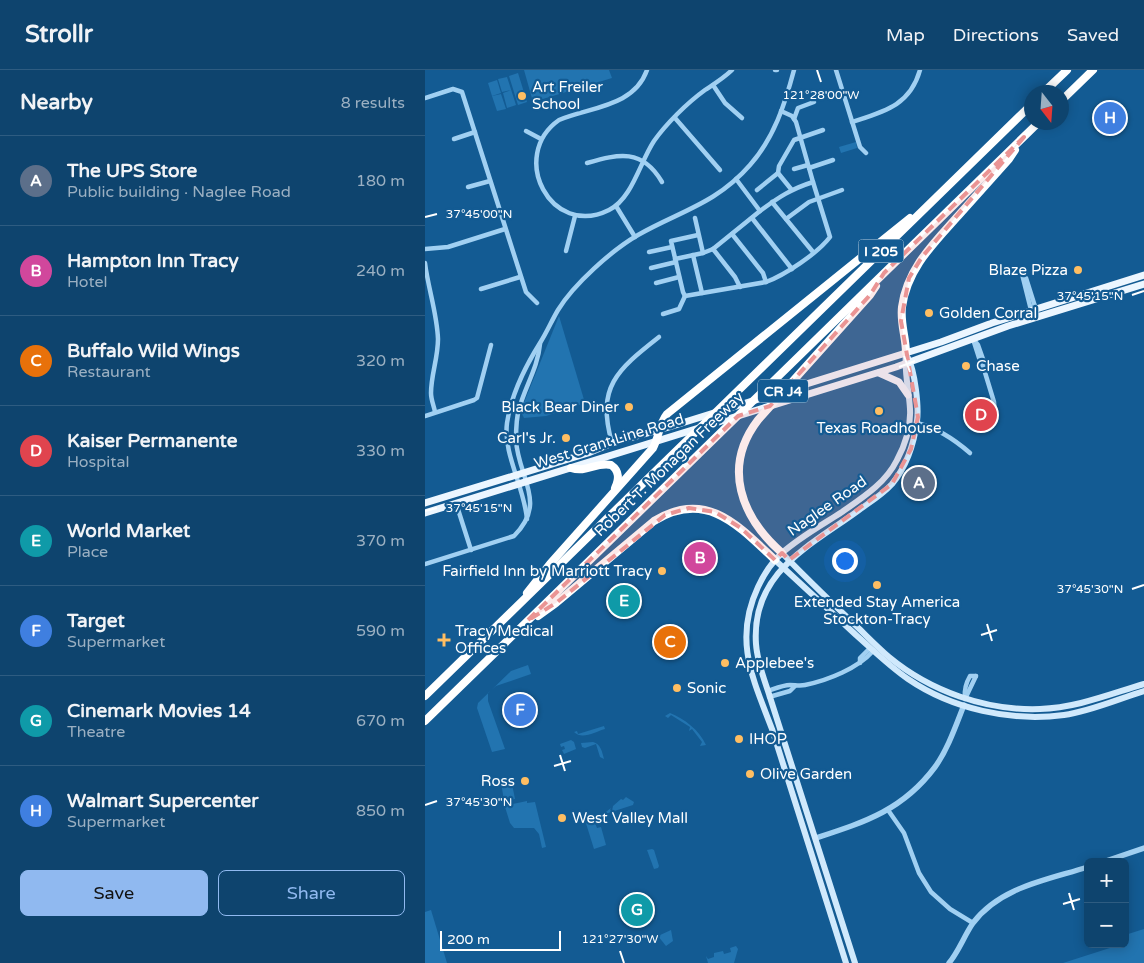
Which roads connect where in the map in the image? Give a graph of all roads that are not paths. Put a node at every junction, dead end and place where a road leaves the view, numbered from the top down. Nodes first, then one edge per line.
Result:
1 (647, 70) edge
2 (732, 70) edge
3 (794, 70) edge
4 (836, 70) edge
5 (920, 70) edge
6 (1067, 70) edge
7 (1093, 70) edge
8 (713, 85) junction
9 (1051, 85) edge
10 (1069, 92) edge
11 (425, 98) edge
12 (814, 102) dead end
13 (781, 111) junction
14 (1024, 112) edge
15 (675, 118) junction
16 (742, 118) dead end
17 (794, 119) junction
18 (851, 122) junction
19 (823, 130) dead end
20 (1031, 130) edge
21 (527, 131) dead end
22 (475, 132) junction
23 (1024, 137) junction
24 (454, 138) dead end
25 (800, 138) junction
26 (541, 139) junction
27 (866, 153) dead end
28 (833, 160) dead end
29 (643, 161) junction
30 (587, 163) dead end
31 (808, 166) junction
32 (794, 169) dead end
33 (720, 170) dead end
34 (778, 173) junction
35 (736, 179) junction
36 (490, 181) junction
37 (661, 182) dead end
38 (813, 182) junction
39 (468, 187) dead end
40 (791, 189) junction
41 (757, 190) dead end
42 (842, 190) dead end
43 (818, 198) junction
44 (772, 202) junction
45 (616, 206) junction
46 (928, 206) junction
47 (760, 211) junction
48 (575, 216) junction
49 (695, 218) dead end
50 (751, 218) junction
51 (786, 219) junction
52 (505, 229) junction
53 (732, 234) junction
54 (698, 235) junction
55 (635, 237) junction
56 (672, 247) junction
57 (425, 249) edge
58 (713, 249) junction
59 (566, 251) dead end
60 (649, 252) dead end
61 (813, 252) junction
62 (703, 253) junction
63 (693, 255) junction
64 (675, 260) junction
65 (425, 263) edge
66 (651, 268) dead end
67 (792, 269) junction
68 (884, 273) junction
69 (1144, 275) edge
70 (520, 277) junction
71 (679, 277) junction
72 (767, 282) junction
73 (656, 283) dead end
74 (1144, 284) edge
75 (740, 286) junction
76 (481, 289) dead end
77 (702, 293) junction
78 (685, 296) junction
79 (537, 303) dead end
80 (1034, 313) junction
81 (663, 314) dead end
82 (659, 337) dead end
83 (973, 339) junction
84 (540, 343) junction
85 (491, 345) dead end
86 (905, 352) junction
87 (907, 363) junction
88 (878, 373) junction
89 (908, 395) junction
90 (435, 412) junction
91 (995, 413) dead end
92 (425, 416) edge
93 (917, 423) junction
94 (660, 429) junction
95 (657, 441) junction
96 (612, 443) junction
97 (970, 453) dead end
98 (601, 459) junction
99 (571, 468) junction
100 (520, 474) junction
101 (523, 483) junction
102 (613, 492) junction
103 (425, 503) edge
104 (456, 503) junction
105 (425, 513) edge
106 (471, 550) junction
107 (782, 553) junction
108 (775, 560) junction
109 (789, 560) junction
110 (425, 564) edge
111 (783, 567) junction
112 (517, 606) junction
113 (527, 621) junction
114 (872, 650) junction
115 (1144, 684) edge
116 (1144, 691) edge
117 (769, 694) junction
118 (425, 696) edge
119 (965, 702) junction
120 (425, 721) edge
121 (888, 810) junction
122 (816, 838) junction
123 (1144, 848) edge
124 (1115, 858) edge
125 (1084, 867) edge
126 (973, 923) junction
127 (847, 963) edge
128 (855, 963) edge
129 (949, 963) edge

1 - 26 street
2 - 8 street
3 - 13 street
4 - 18 street
5 - 18 street
6 - 9 highway
7 - 10 highway
8 - 15 street
8 - 16 street
11 - 22 street
12 - 17 street
13 - 17 street
13 - 35 street
14 - 46 highway, Robert T. Monagan Freeway / I 205
15 - 29 street
15 - 33 street
17 - 25 street
18 - 27 street
19 - 25 street
20 - 23 highway, Robert T. Monagan Freeway / I 205
21 - 26 street
22 - 24 street
22 - 36 street
23 - 68 highway, Robert T. Monagan Freeway / I 205
23 - 86 highway
25 - 31 street
25 - 34 street
26 - 48 street
28 - 31 street
29 - 30 street
29 - 37 street
29 - 45 street
31 - 32 street
31 - 38 street
34 - 40 street
34 - 41 street
35 - 47 street
35 - 55 street
36 - 39 street
36 - 52 street
38 - 40 street
38 - 43 street
40 - 44 street
42 - 43 street
43 - 51 street
43 - 61 street
44 - 47 street
44 - 51 street
45 - 48 street
45 - 55 street
46 - 94 highway
46 - 112 highway, Robert T. Monagan Freeway / I 205
47 - 50 street
48 - 59 street
49 - 54 street
50 - 53 street
50 - 67 street
51 - 61 street
52 - 57 street
52 - 70 street
53 - 58 street
53 - 72 street
54 - 56 street
54 - 62 street
55 - 84 street
56 - 60 street
56 - 64 street
58 - 62 street
58 - 75 street
61 - 67 street
62 - 63 street
63 - 64 street
63 - 77 street
64 - 66 street
64 - 71 street
65 - 90 street
67 - 72 street
68 - 107 highway
68 - 113 highway, Robert T. Monagan Freeway / I 205
69 - 80 main road, West Grant Line Road / CR J4
70 - 76 street
70 - 79 street
71 - 73 street
71 - 78 street
72 - 75 street
74 - 80 main road, West Grant Line Road / CR J4
75 - 77 street
77 - 78 street
78 - 81 street
80 - 80 street
80 - 83 main road, West Grant Line Road / CR J4
80 - 86 main road, West Grant Line Road / CR J4
82 - 96 street
83 - 87 main road, West Grant Line Road / CR J4
83 - 91 street
84 - 100 street
84 - 100 street
85 - 90 street
86 - 87 main road, Naglee Road
86 - 94 main road, West Grant Line Road / CR J4
87 - 88 main road, West Grant Line Road / CR J4
87 - 89 main road, Naglee Road
87 - 93 main road, Naglee Road
88 - 89 main road
88 - 95 main road, West Grant Line Road / CR J4
89 - 107 main road, Naglee Road
90 - 92 street
93 - 97 street
93 - 109 main road, Naglee Road
94 - 95 highway
94 - 96 main road, West Grant Line Road / CR J4
95 - 98 main road, West Grant Line Road / CR J4
95 - 102 highway
96 - 98 main road
96 - 100 main road, West Grant Line Road / CR J4
98 - 99 main road, West Grant Line Road / CR J4
99 - 101 main road, West Grant Line Road / CR J4
99 - 102 highway
100 - 101 street
100 - 103 main road, West Grant Line Road / CR J4
101 - 104 main road, West Grant Line Road / CR J4
101 - 106 street
102 - 112 highway
104 - 105 main road, West Grant Line Road / CR J4
104 - 106 street
106 - 110 street
107 - 108 main road, Naglee Road
107 - 109 main road
108 - 111 main road
108 - 113 highway
108 - 127 main road, Naglee Road
109 - 111 main road, Naglee Road
109 - 119 main road
111 - 114 main road
111 - 117 main road, Naglee Road
112 - 118 highway, Robert T. Monagan Freeway / I 205
113 - 120 highway, Robert T. Monagan Freeway / I 205
114 - 117 street
114 - 119 main road
115 - 119 main road
116 - 119 main road
117 - 122 main road, Naglee Road
119 - 119 street
119 - 121 street
121 - 122 street
121 - 126 street
122 - 128 main road, Naglee Road
123 - 124 street
125 - 126 street
126 - 129 street

